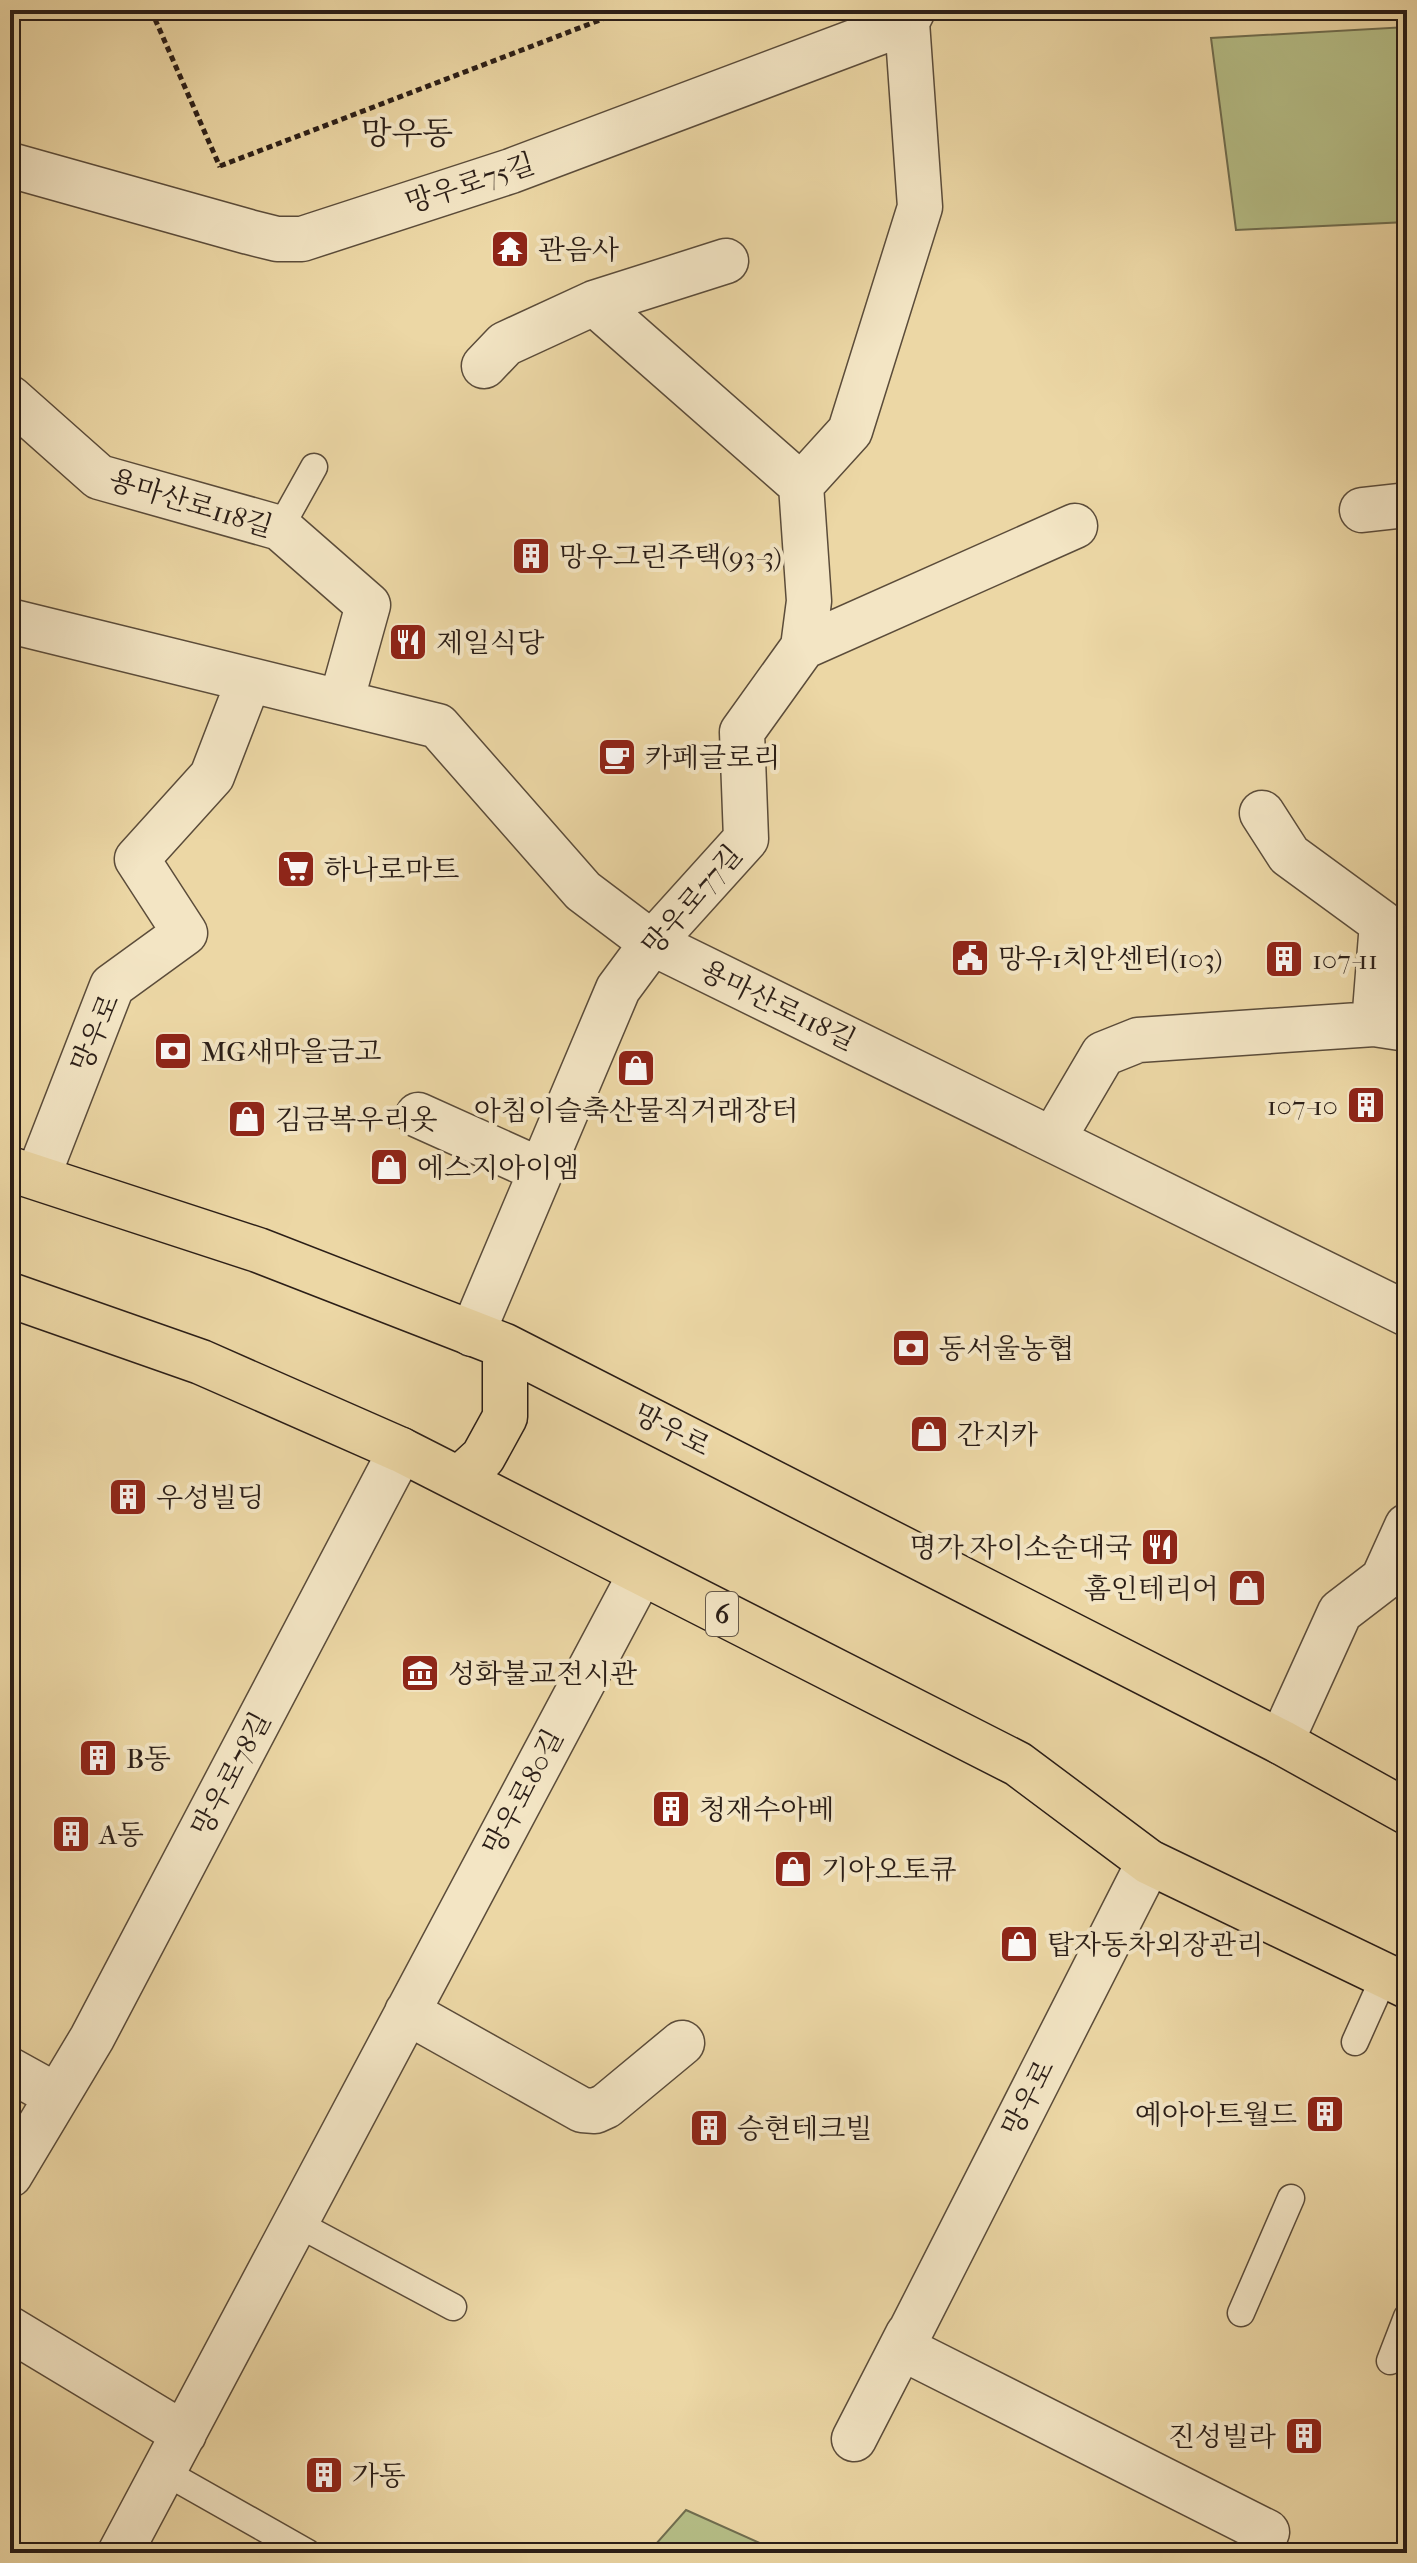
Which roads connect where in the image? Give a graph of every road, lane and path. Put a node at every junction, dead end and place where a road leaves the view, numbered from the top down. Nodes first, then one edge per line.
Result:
1 (151, 10) edge
2 (626, 10) edge
3 (910, 16) edge
4 (10, 165) edge
5 (220, 166) junction
6 (249, 232) junction
7 (726, 261) dead end
8 (594, 303) junction
9 (484, 366) dead end
10 (10, 398) edge
11 (314, 467) dead end
12 (801, 485) junction
13 (1407, 505) edge
14 (1362, 510) dead end
15 (1075, 526) dead end
16 (280, 528) junction
17 (10, 621) edge
18 (803, 647) junction
19 (249, 680) junction
20 (341, 702) junction
21 (1262, 813) dead end
22 (652, 943) junction
23 (1390, 1026) edge
24 (418, 1115) dead end
25 (1053, 1139) junction
26 (540, 1170) junction
27 (24, 1173) edge
28 (10, 1295) edge
29 (1407, 1314) edge
30 (489, 1340) junction
31 (401, 1450) junction
32 (459, 1479) junction
33 (1407, 1526) edge
34 (641, 1573) junction
35 (1281, 1742) junction
36 (1407, 1812) edge
37 (1149, 1862) junction
38 (1396, 1980) edge
39 (407, 2012) junction
40 (1355, 2042) dead end
41 (682, 2043) dead end
42 (10, 2070) edge
43 (57, 2096) junction
44 (10, 2175) edge
45 (1291, 2198) dead end
46 (296, 2223) junction
47 (453, 2307) dead end
48 (1241, 2313) dead end
49 (1407, 2317) edge
50 (10, 2329) edge
51 (908, 2334) junction
52 (1390, 2361) dead end
53 (854, 2439) dead end
54 (174, 2453) junction
55 (1267, 2532) dead end
56 (120, 2553) edge
57 (308, 2553) edge

1 - 5 path
2 - 5 path
3 - 6 street, 망우로75길
3 - 12 street
4 - 6 street, 망우로75길
5 - 6 path
7 - 8 street
8 - 9 street
8 - 12 street
10 - 16 street, 용마산로118길
11 - 16 lane
12 - 18 street, 망우로77길
13 - 14 street
15 - 18 street
16 - 20 street, 용마산로118길
17 - 19 street, 용마산로118길
18 - 22 street, 망우로77길
19 - 20 street, 용마산로118길
19 - 27 street, 망우로
20 - 22 street, 용마산로118길
21 - 23 street
22 - 25 street, 용마산로118길
22 - 26 street, 망우로77길
23 - 25 street
24 - 26 street
25 - 29 street, 용마산로118길
26 - 30 street, 망우로77길
27 - 30 main road, 망우로
28 - 31 main road, 6
30 - 32 main road
30 - 35 main road, 망우로
31 - 32 main road, 6
31 - 43 street, 망우로78길
32 - 34 main road, 6
33 - 35 street
34 - 37 main road, 6
34 - 39 street, 망우로80길
35 - 36 main road, 망우로
37 - 38 main road, 6
37 - 51 street, 망우로
38 - 40 lane
39 - 41 street
39 - 46 street, 망우로80길
42 - 43 street
43 - 44 street, 망우로78길
45 - 48 lane
46 - 47 lane
46 - 54 street, 망우로80길
49 - 52 lane
50 - 54 street
51 - 53 street, 망우로
51 - 55 street
54 - 56 street, 망우로80길
54 - 57 lane

